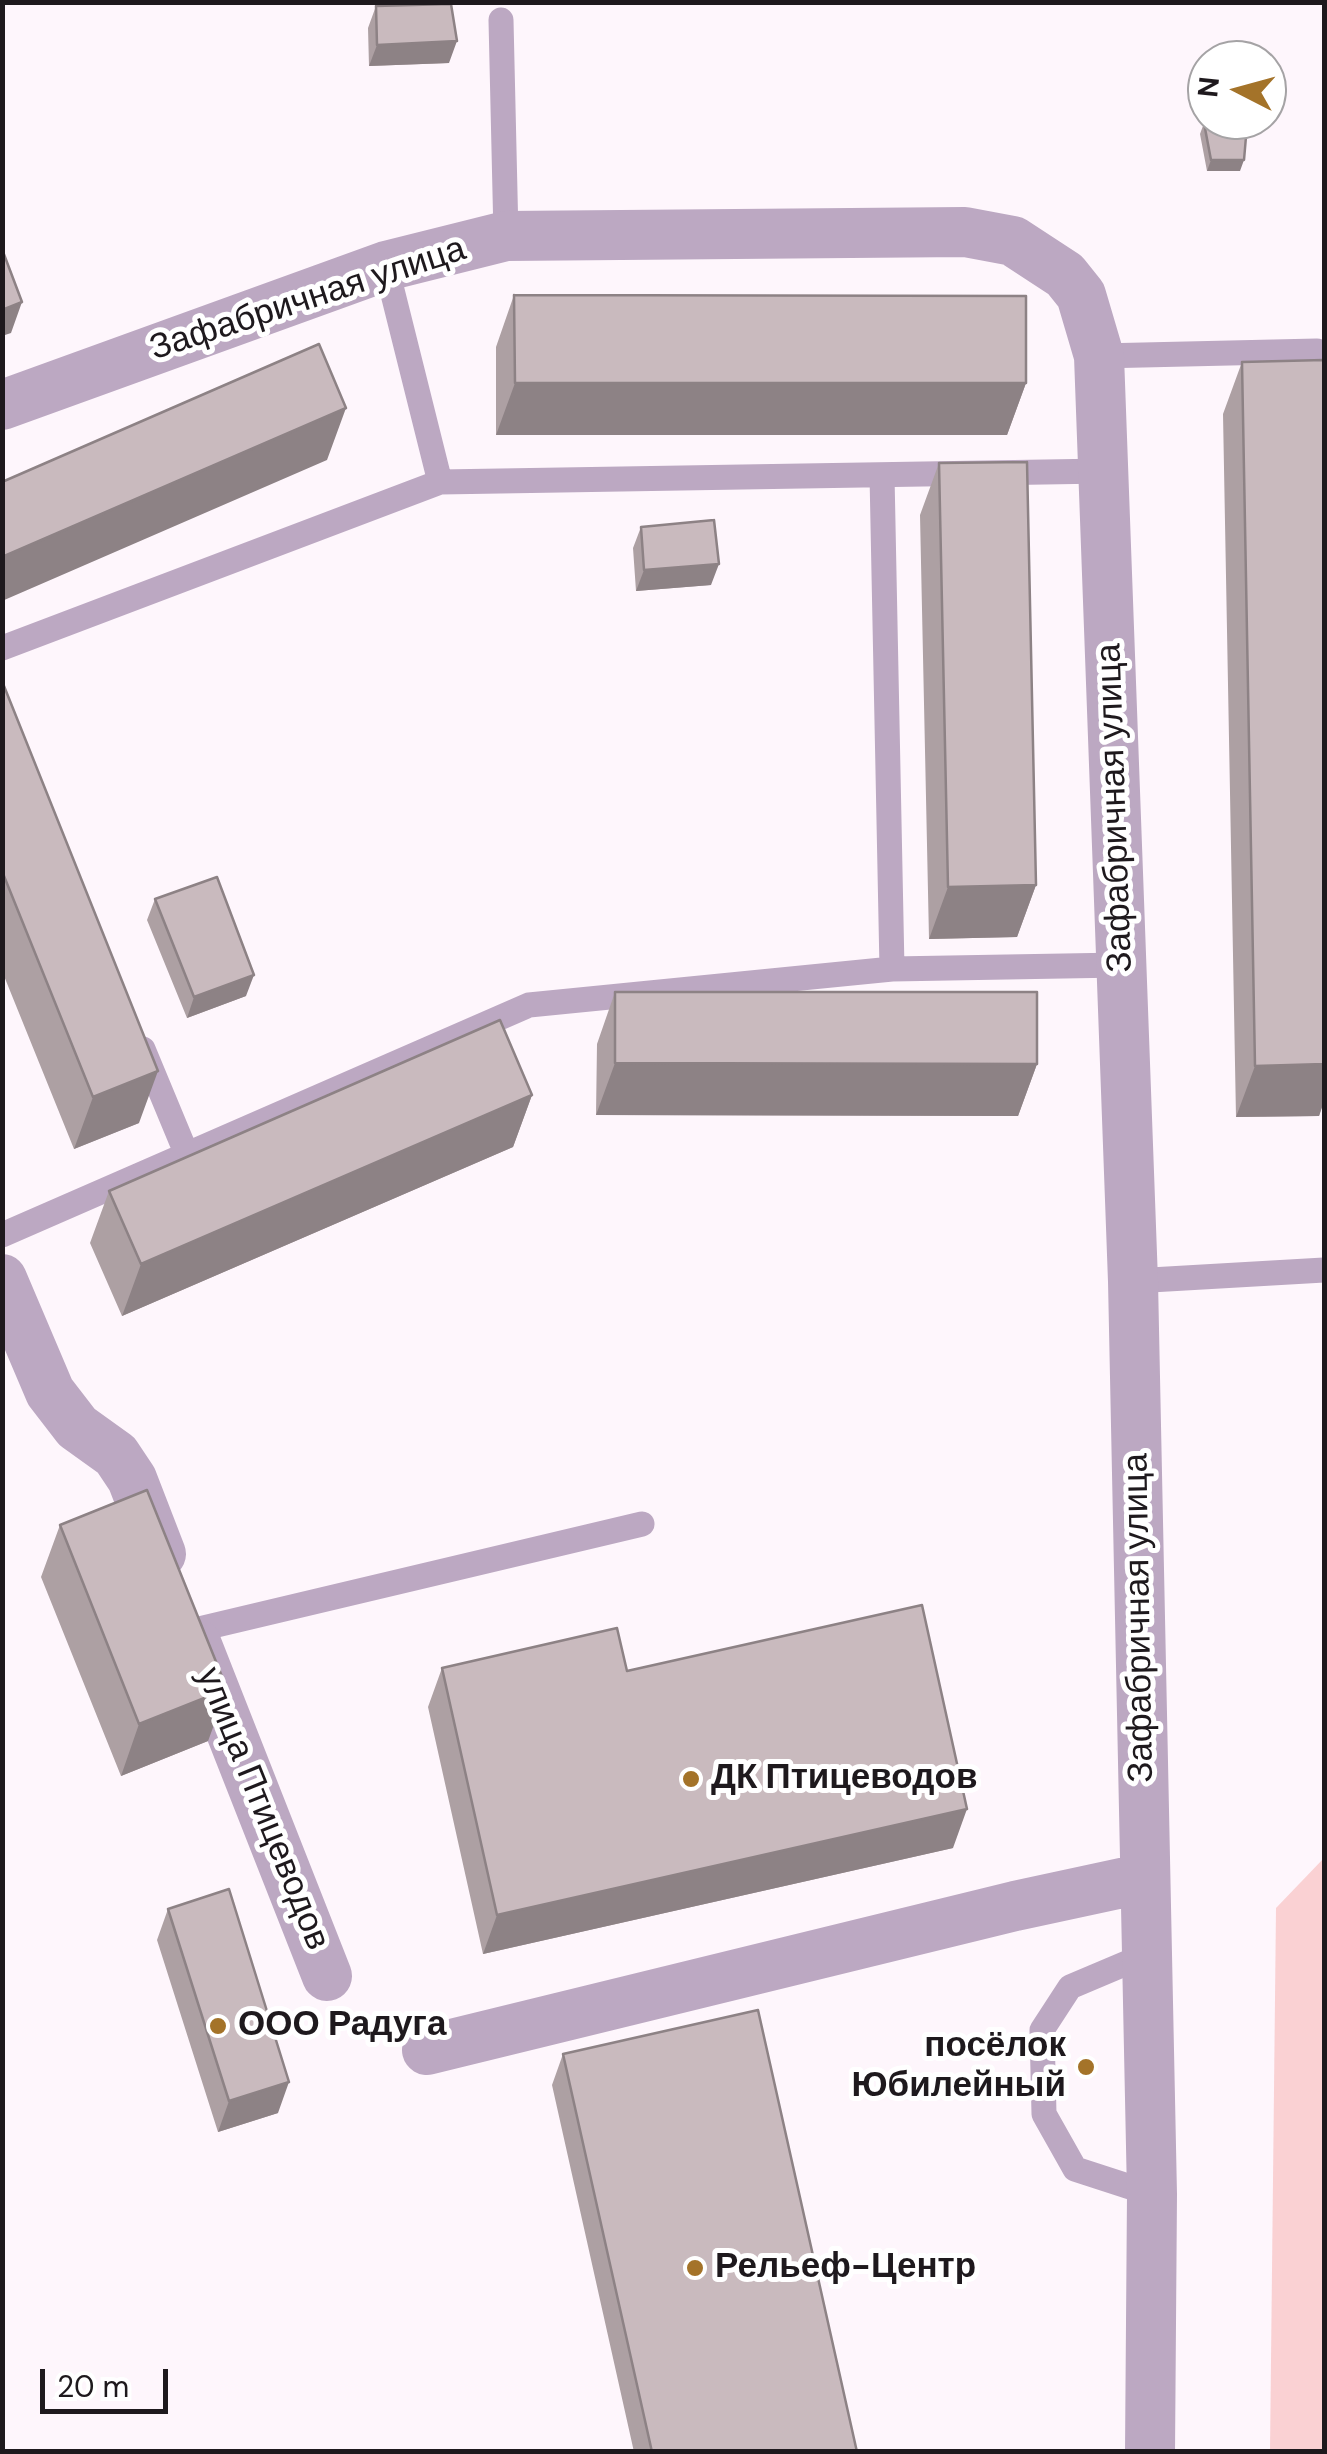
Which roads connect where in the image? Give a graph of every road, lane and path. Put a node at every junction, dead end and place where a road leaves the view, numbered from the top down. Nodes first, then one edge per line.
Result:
1 (501, 20) dead end
2 (506, 236) junction
3 (386, 266) junction
4 (1099, 356) junction
5 (1324, 359) edge
6 (2, 406) edge
7 (1105, 471) junction
8 (882, 475) junction
9 (440, 482) junction
10 (2, 648) edge
11 (1121, 964) junction
12 (892, 969) junction
13 (135, 1030) edge
14 (186, 1155) junction
15 (2, 1235) edge
16 (1324, 1270) edge
17 (2, 1279) edge
18 (1133, 1282) junction
19 (642, 1524) dead end
20 (192, 1631) junction
21 (1145, 1878) junction
22 (1148, 1954) junction
23 (327, 1976) dead end
24 (427, 2050) dead end
25 (1152, 2194) junction
26 (1150, 2452) edge

1 - 2 lane
2 - 3 street, Зафабричная улица
2 - 4 street, Зафабричная улица
3 - 6 street, Зафабричная улица
3 - 9 lane
4 - 5 lane
4 - 7 street, Зафабричная улица
7 - 8 lane
7 - 11 street, Зафабричная улица
8 - 9 lane
8 - 12 lane
9 - 10 lane
11 - 12 lane
11 - 18 street, Зафабричная улица
12 - 14 lane
13 - 14 lane
14 - 15 lane
16 - 18 lane
17 - 20 street, улица Птицеводов
18 - 21 street, Зафабричная улица
19 - 20 lane
20 - 23 street, улица Птицеводов
21 - 22 street, Зафабричная улица
21 - 24 street
22 - 25 street, Зафабричная улица
22 - 25 lane
25 - 26 street, Зафабричная улица

